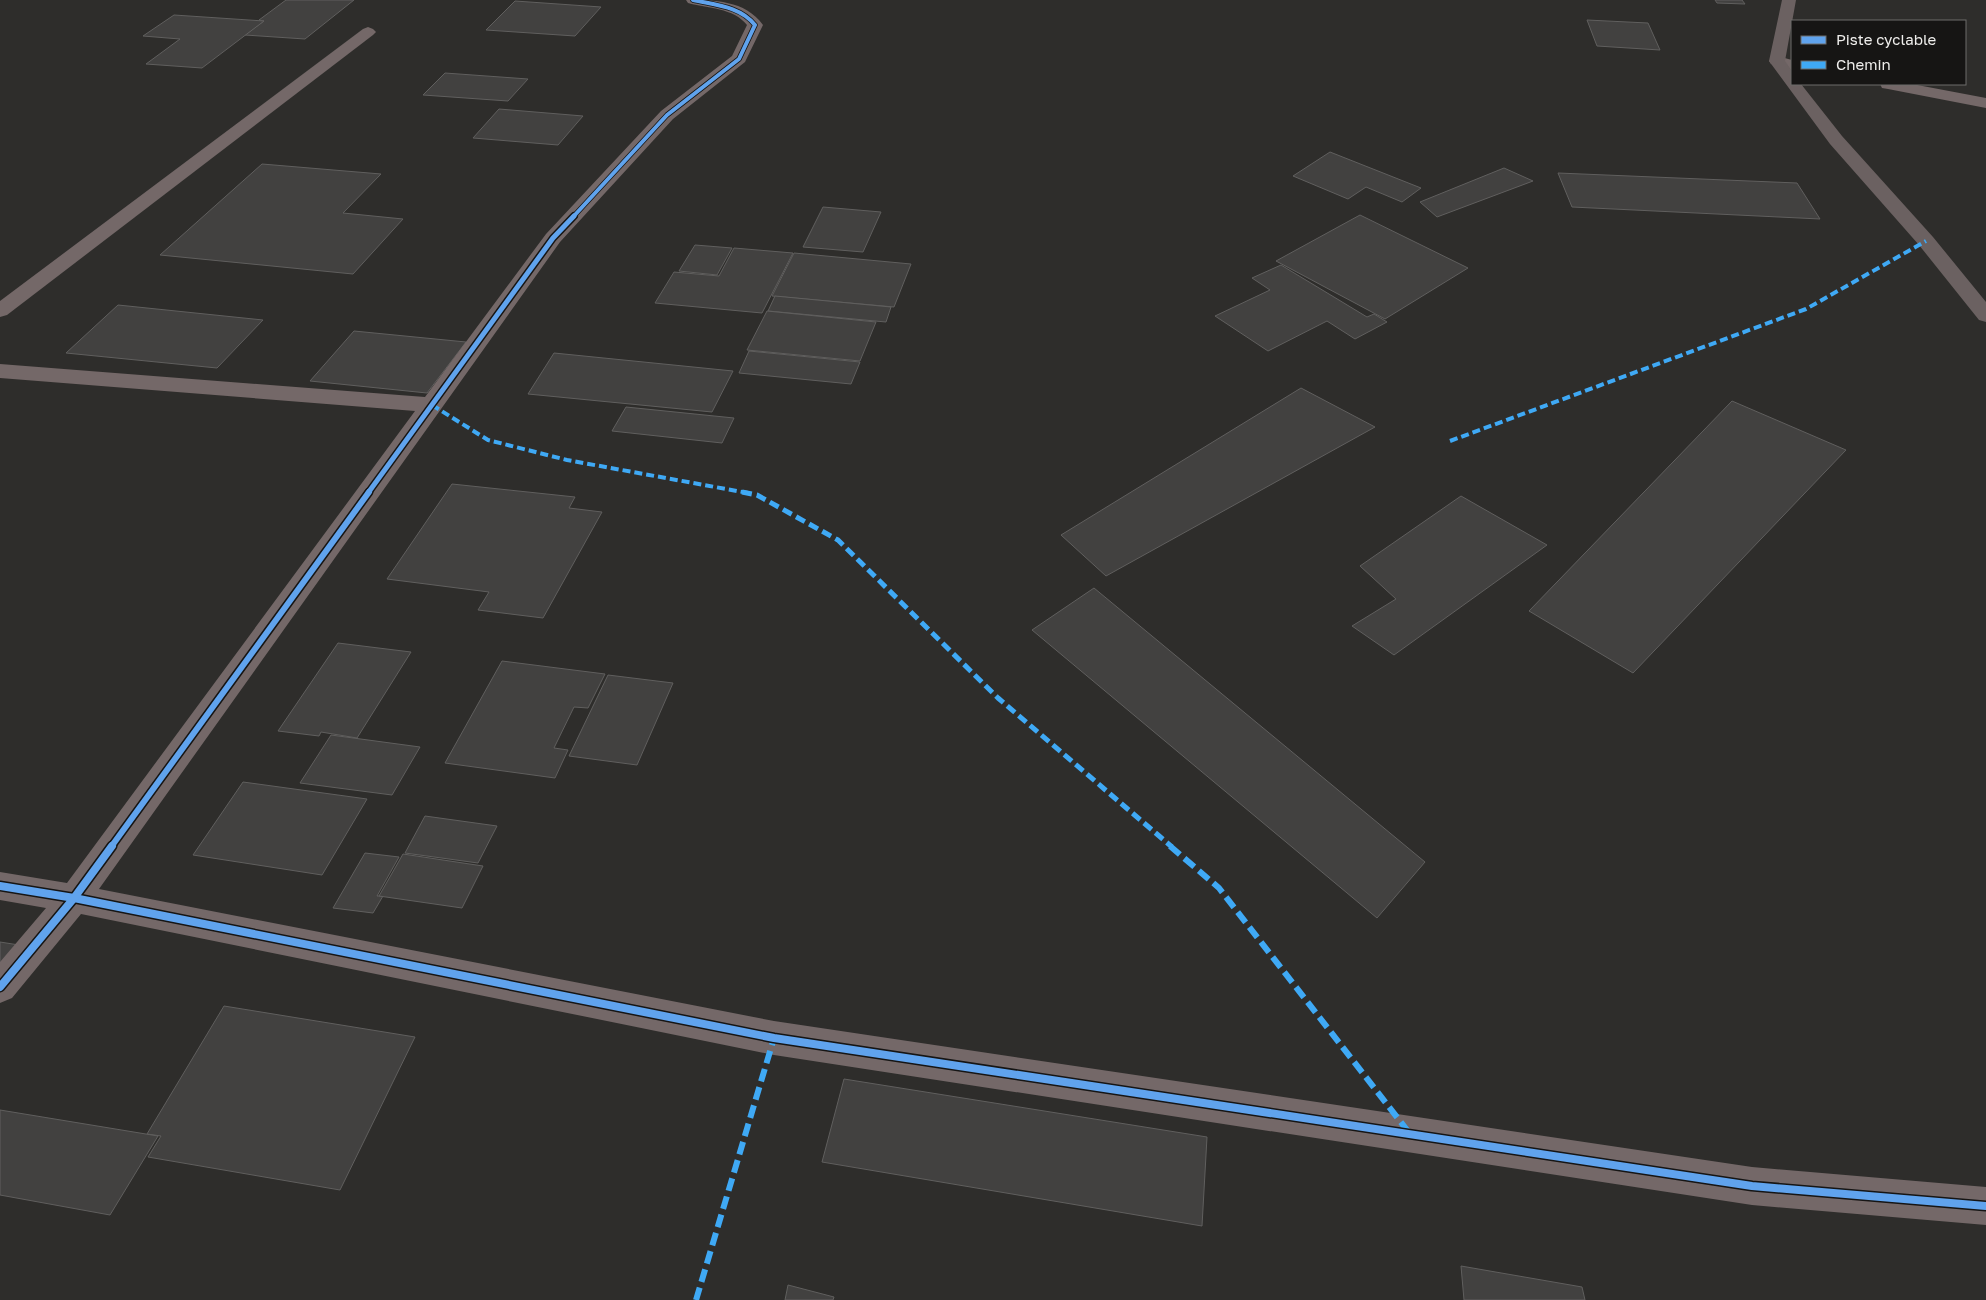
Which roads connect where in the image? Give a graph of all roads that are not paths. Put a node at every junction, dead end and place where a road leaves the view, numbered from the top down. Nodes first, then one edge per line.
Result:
1 (693, 0) edge
2 (1789, 0) edge
3 (738, 5) edge
4 (368, 32) dead end
5 (1784, 63) edge
6 (1791, 79) edge
7 (1795, 85) edge
8 (1893, 85) edge
9 (1986, 103) edge
10 (0, 311) edge
11 (1986, 316) edge
12 (0, 371) edge
13 (432, 405) junction
14 (0, 886) edge
15 (74, 898) junction
16 (0, 987) edge
17 (1986, 1206) edge

1 - 3 street
2 - 5 street
3 - 13 street
4 - 10 street
5 - 6 street
7 - 11 street
8 - 9 street
12 - 13 street
13 - 15 street
14 - 15 street
15 - 16 street
15 - 17 street

